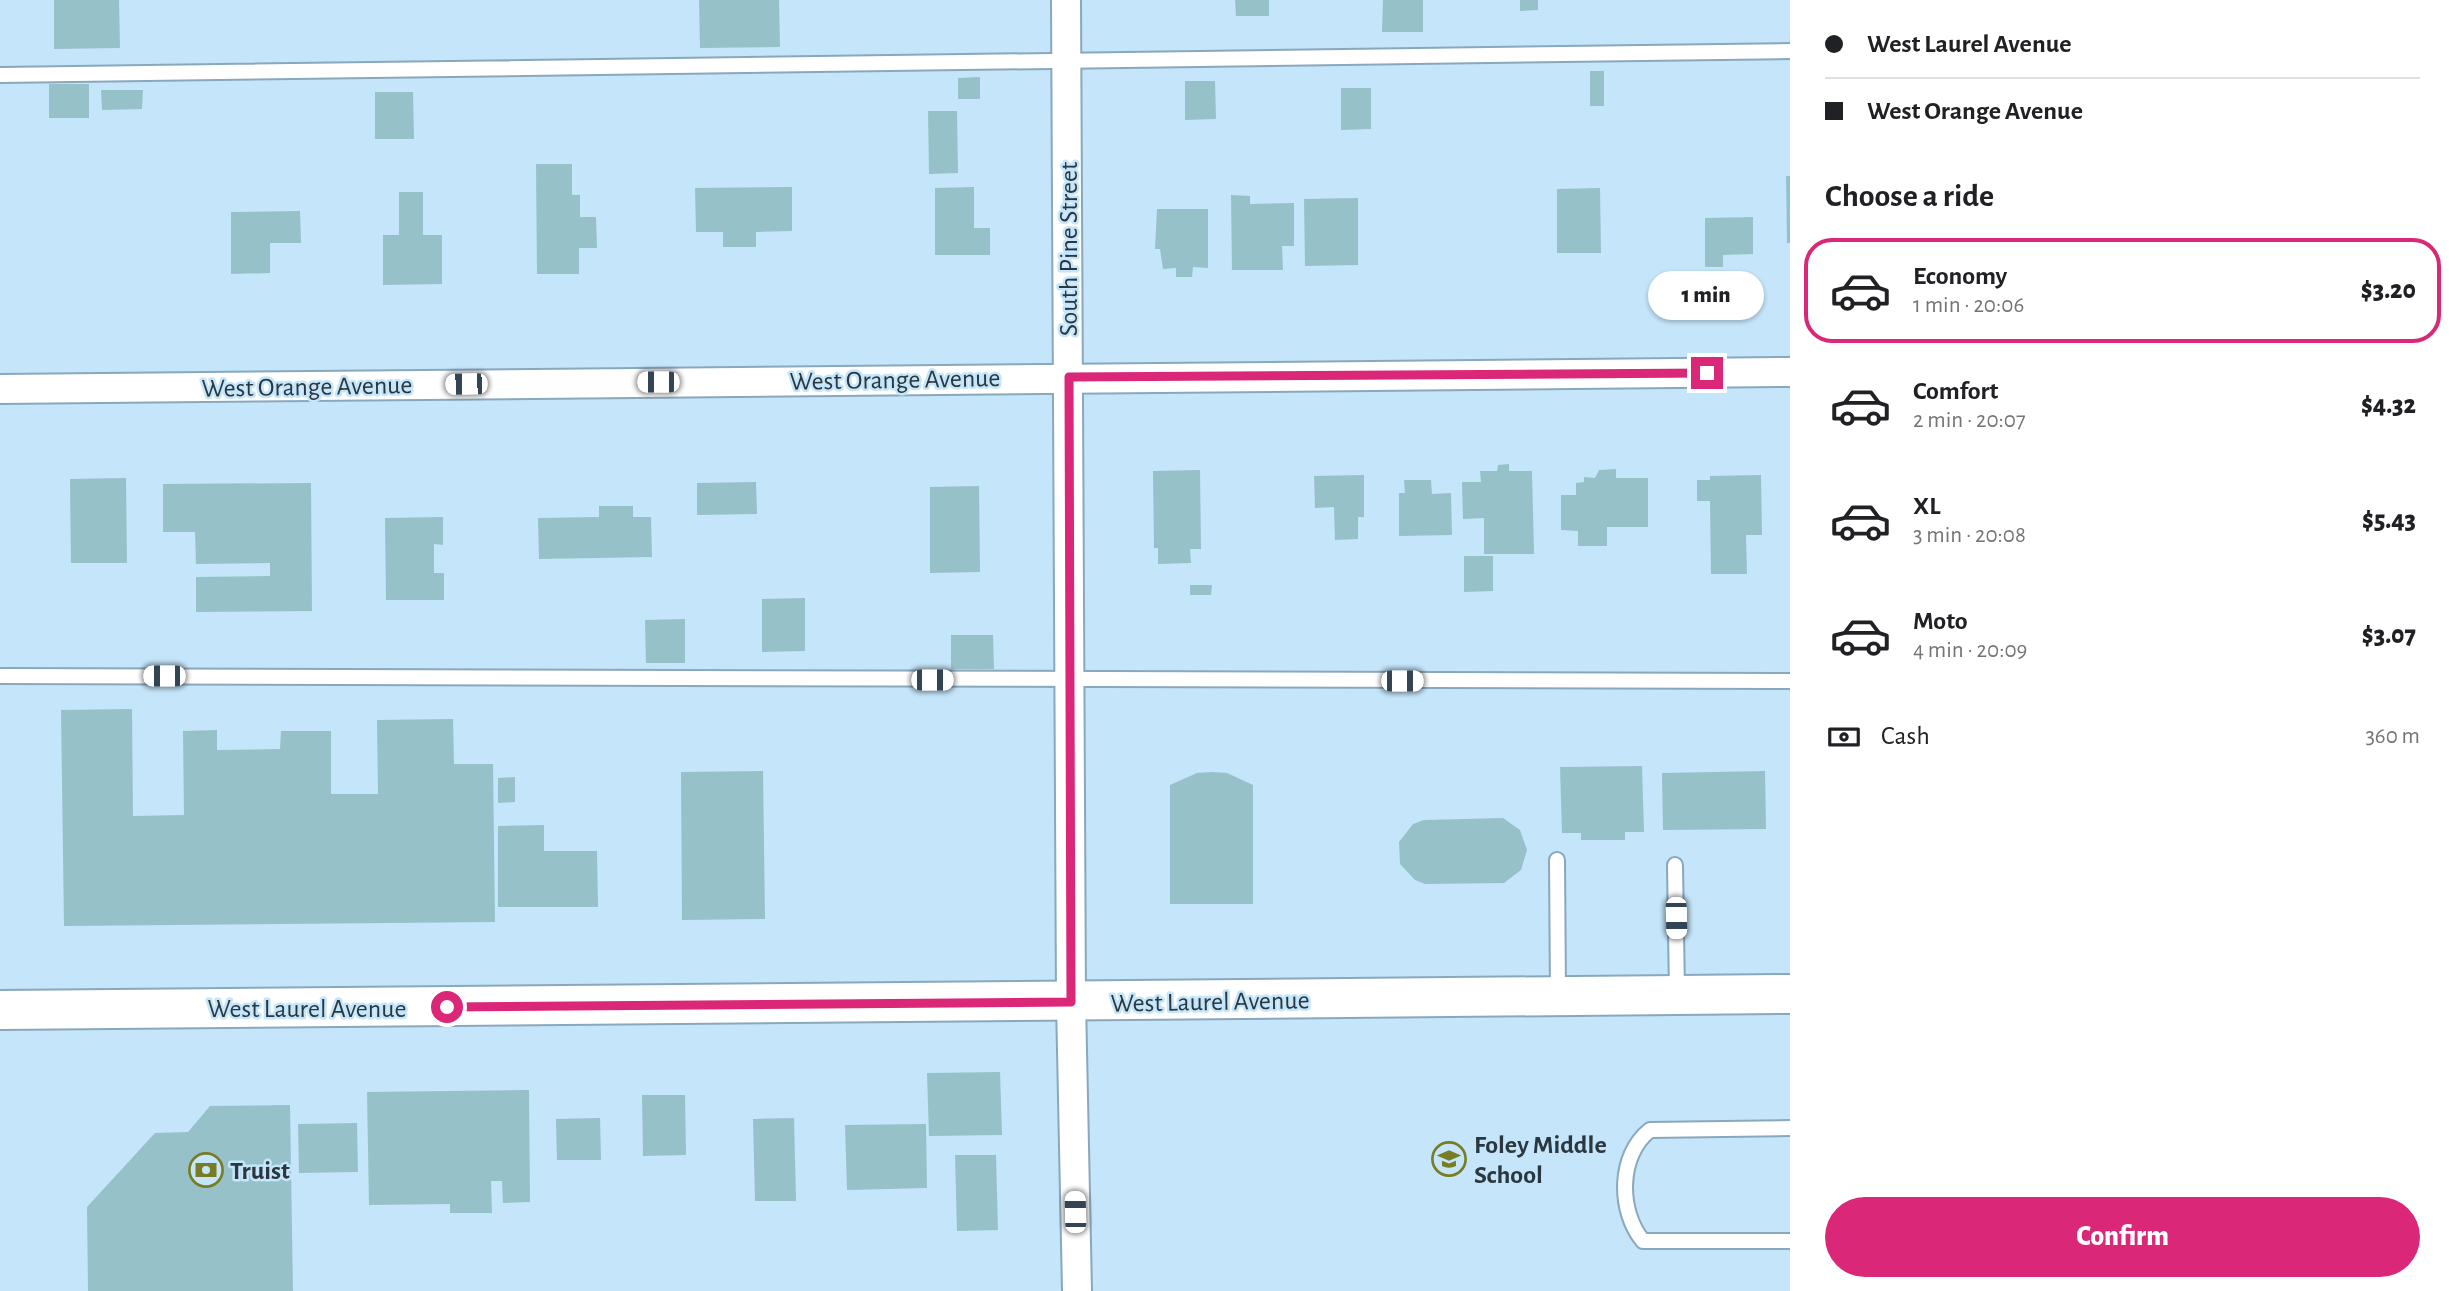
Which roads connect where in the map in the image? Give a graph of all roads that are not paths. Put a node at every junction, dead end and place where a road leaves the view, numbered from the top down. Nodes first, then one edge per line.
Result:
1 (1066, 0) edge
2 (1790, 51) edge
3 (1067, 62) junction
4 (0, 75) edge
5 (1790, 372) edge
6 (1069, 377) junction
7 (0, 389) edge
8 (0, 676) edge
9 (1069, 681) junction
10 (1790, 681) edge
11 (1557, 860) dead end
12 (1675, 865) dead end
13 (1790, 995) edge
14 (1677, 996) junction
15 (1558, 997) junction
16 (1071, 1002) junction
17 (0, 1010) edge
18 (1790, 1128) edge
19 (1790, 1241) edge
20 (1077, 1291) edge

1 - 3 street, South Pine Street
2 - 3 lane
3 - 4 lane
3 - 6 street, South Pine Street
5 - 6 street, West Orange Avenue
6 - 7 street, West Orange Avenue
6 - 9 street, South Pine Street
8 - 9 lane
9 - 10 lane
9 - 16 street, South Pine Street
11 - 15 lane
12 - 14 lane
13 - 14 main road, West Laurel Avenue
14 - 15 main road, West Laurel Avenue
15 - 16 main road, West Laurel Avenue
16 - 17 main road, West Laurel Avenue
16 - 20 street, South Pine Street
18 - 19 lane

